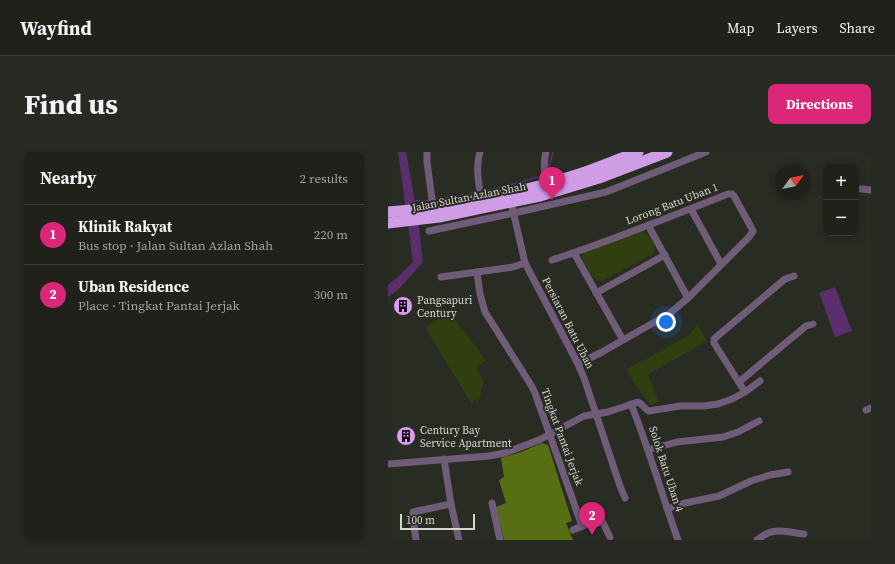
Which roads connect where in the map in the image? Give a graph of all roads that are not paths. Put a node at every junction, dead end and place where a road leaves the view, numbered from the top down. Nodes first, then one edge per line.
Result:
1 (427, 152) edge
2 (480, 152) edge
3 (546, 152) edge
4 (638, 152) edge
5 (667, 152) edge
6 (706, 152) edge
7 (545, 177) junction
8 (861, 189) dead end
9 (871, 190) edge
10 (481, 199) junction
11 (432, 202) junction
12 (512, 208) junction
13 (690, 209) junction
14 (420, 214) junction
15 (395, 215) edge
16 (388, 223) edge
17 (648, 225) junction
18 (429, 231) dead end
19 (574, 253) junction
20 (665, 256) junction
21 (552, 260) dead end
22 (525, 263) junction
23 (721, 264) junction
24 (477, 272) junction
25 (794, 276) dead end
26 (441, 277) dead end
27 (596, 293) junction
28 (688, 298) junction
29 (813, 324) dead end
30 (622, 340) junction
31 (578, 364) junction
32 (760, 381) dead end
33 (739, 382) junction
34 (745, 392) junction
35 (631, 404) junction
36 (596, 414) junction
37 (759, 421) dead end
38 (549, 436) junction
39 (648, 450) junction
40 (444, 460) junction
41 (388, 464) edge
42 (788, 472) dead end
43 (625, 498) dead end
44 (492, 503) dead end
45 (451, 504) junction
46 (667, 509) junction
47 (582, 526) junction
48 (573, 530) dead end
49 (804, 534) dead end
50 (610, 537) dead end
51 (416, 540) edge
52 (458, 540) edge
53 (500, 540) edge
54 (678, 540) edge
55 (757, 540) edge

1 - 11 street
2 - 10 street
3 - 7 street
4 - 7 highway, Jalan Sultan Azlan Shah
5 - 12 highway, Jalan Sultan Azlan Shah
6 - 12 street
7 - 10 highway, Jalan Sultan Azlan Shah
8 - 9 street
10 - 11 highway, Jalan Sultan Azlan Shah
11 - 14 highway, Jalan Sultan Azlan Shah
12 - 14 highway, Jalan Sultan Azlan Shah
12 - 18 street
12 - 22 street, Persiaran Batu Uban
13 - 17 street, Lorong Batu Uban 1
13 - 23 street
13 - 23 street, Lorong Batu Uban 1
14 - 15 highway, Jalan Sultan Azlan Shah
15 - 16 highway, Jalan Sultan Azlan Shah
17 - 19 street, Lorong Batu Uban 1
17 - 20 street
19 - 21 street, Lorong Batu Uban 1
19 - 27 street
20 - 27 street
20 - 28 street
22 - 24 street
22 - 31 street, Persiaran Batu Uban
23 - 28 street, Lorong Batu Uban 1
24 - 26 street
24 - 38 street, Tingkat Pantai Jerjak
25 - 33 street
27 - 30 street
28 - 30 street, Lorong Batu Uban 1
29 - 33 street
30 - 31 street, Lorong Batu Uban 1
31 - 36 street, Persiaran Batu Uban
32 - 34 street
33 - 34 street
34 - 35 street
35 - 36 street
35 - 39 street, Solok Batu Uban 4
36 - 38 street
36 - 43 street, Persiaran Batu Uban
37 - 39 street
38 - 40 street
38 - 47 street, Tingkat Pantai Jerjak
39 - 46 street, Solok Batu Uban 4
40 - 41 street
40 - 45 street
42 - 46 street
44 - 53 street
45 - 51 street
45 - 52 street
46 - 54 street, Solok Batu Uban 4
47 - 48 street
47 - 50 street
49 - 55 street

